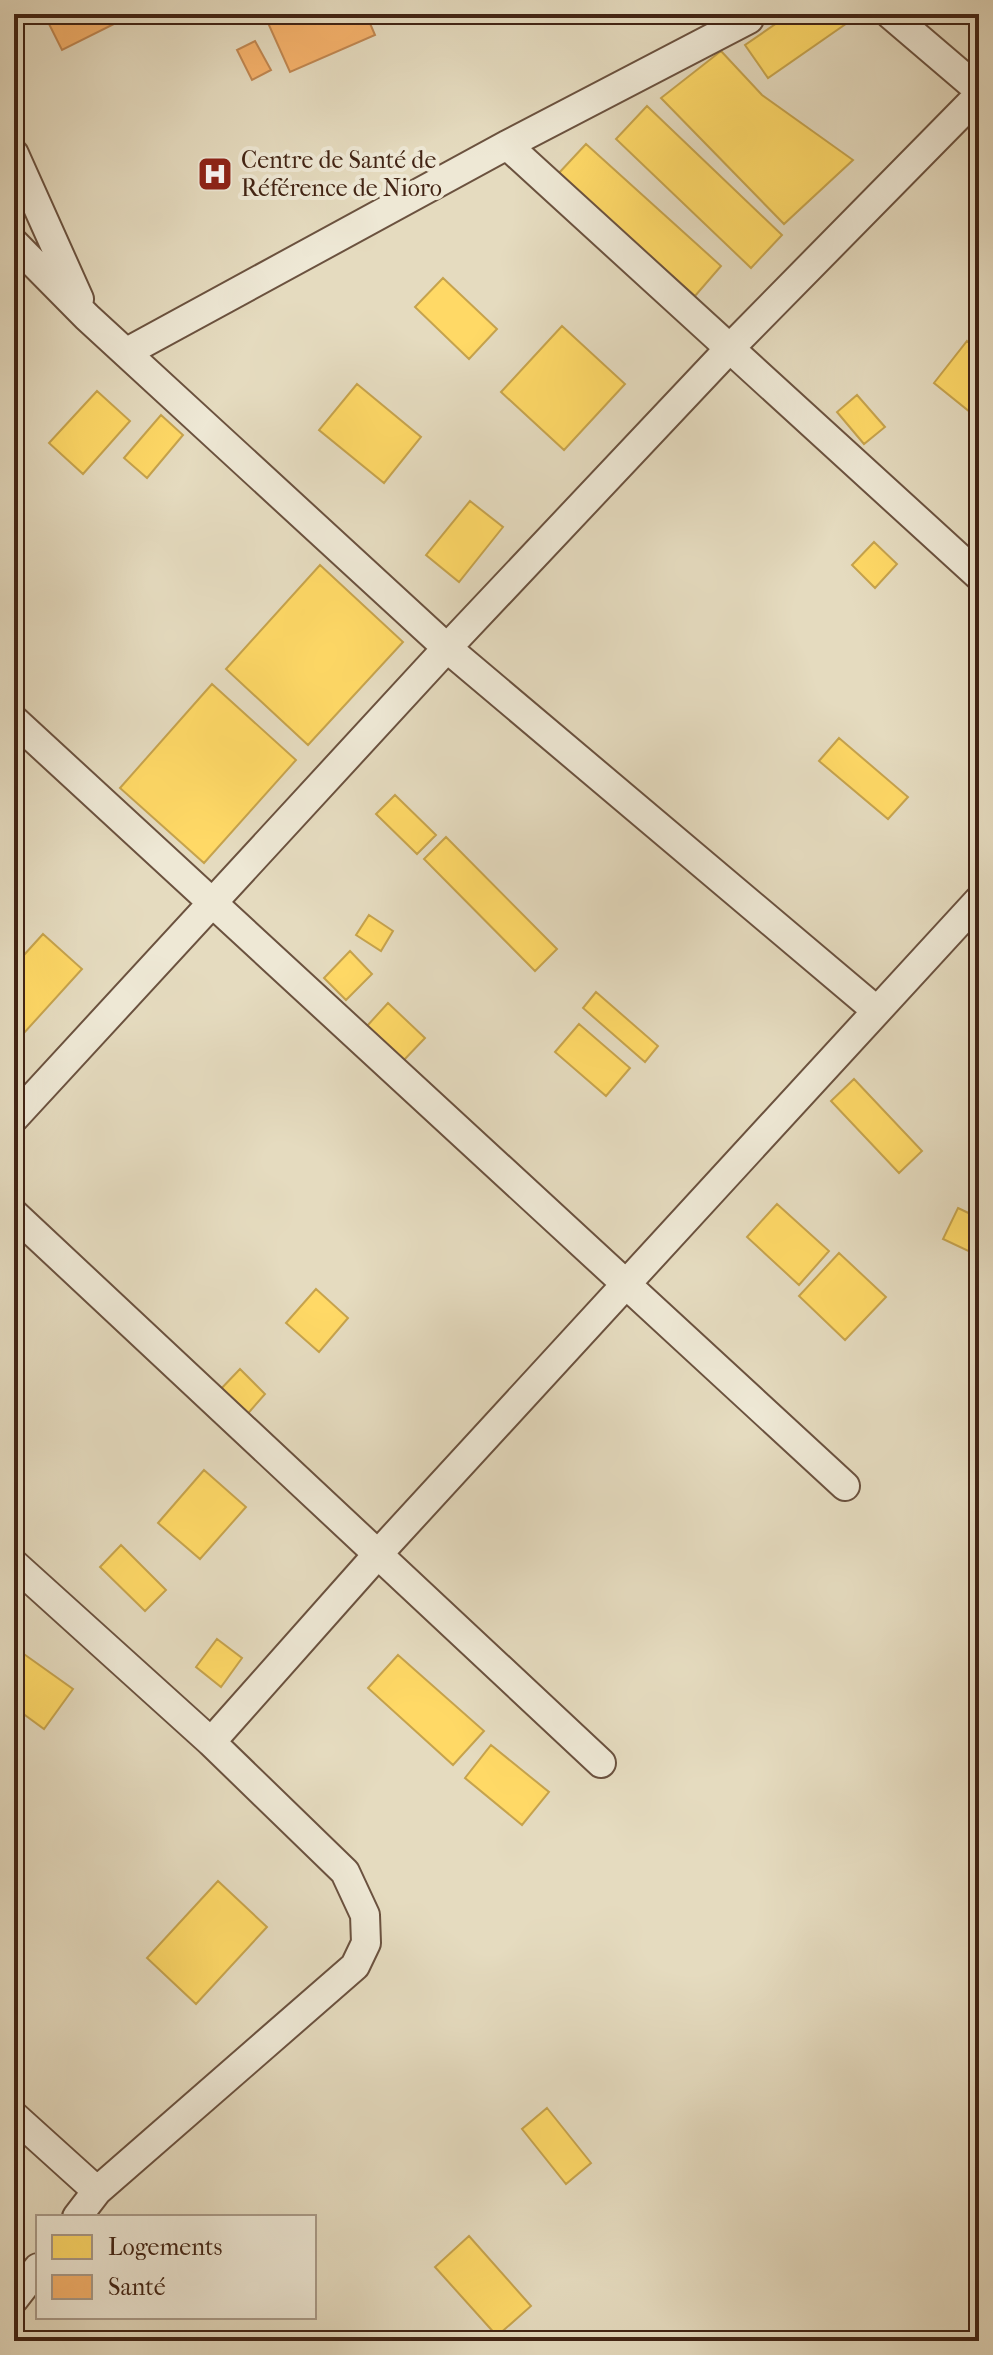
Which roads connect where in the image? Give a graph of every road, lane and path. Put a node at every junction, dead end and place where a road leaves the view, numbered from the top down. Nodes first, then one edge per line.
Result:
1 (890, 14) edge
2 (751, 16) edge
3 (979, 92) edge
4 (507, 145) junction
5 (14, 154) edge
6 (15, 244) edge
7 (87, 317) junction
8 (730, 348) junction
9 (127, 352) junction
10 (979, 576) edge
11 (447, 648) junction
12 (14, 720) edge
13 (979, 900) edge
14 (213, 904) junction
15 (877, 1011) junction
16 (14, 1118) edge
17 (14, 1214) edge
18 (626, 1284) junction
19 (845, 1486) dead end
20 (378, 1554) junction
21 (14, 1564) edge
22 (211, 1742) junction
23 (601, 1763) dead end
24 (14, 2116) edge
25 (97, 2191) junction
26 (79, 2215) edge
27 (36, 2271) edge
28 (14, 2299) edge

1 - 3 street
2 - 4 street
3 - 8 street
4 - 8 street
4 - 9 street
5 - 7 street
6 - 7 street
7 - 9 street
8 - 10 street
8 - 11 street
9 - 11 street
11 - 14 street
11 - 15 street
12 - 14 street
13 - 15 street
14 - 16 street
14 - 18 street
15 - 18 street
17 - 20 street
18 - 19 street
18 - 20 street
20 - 22 street
20 - 23 street
21 - 22 street
22 - 25 street
24 - 25 street
25 - 26 street
27 - 28 street

